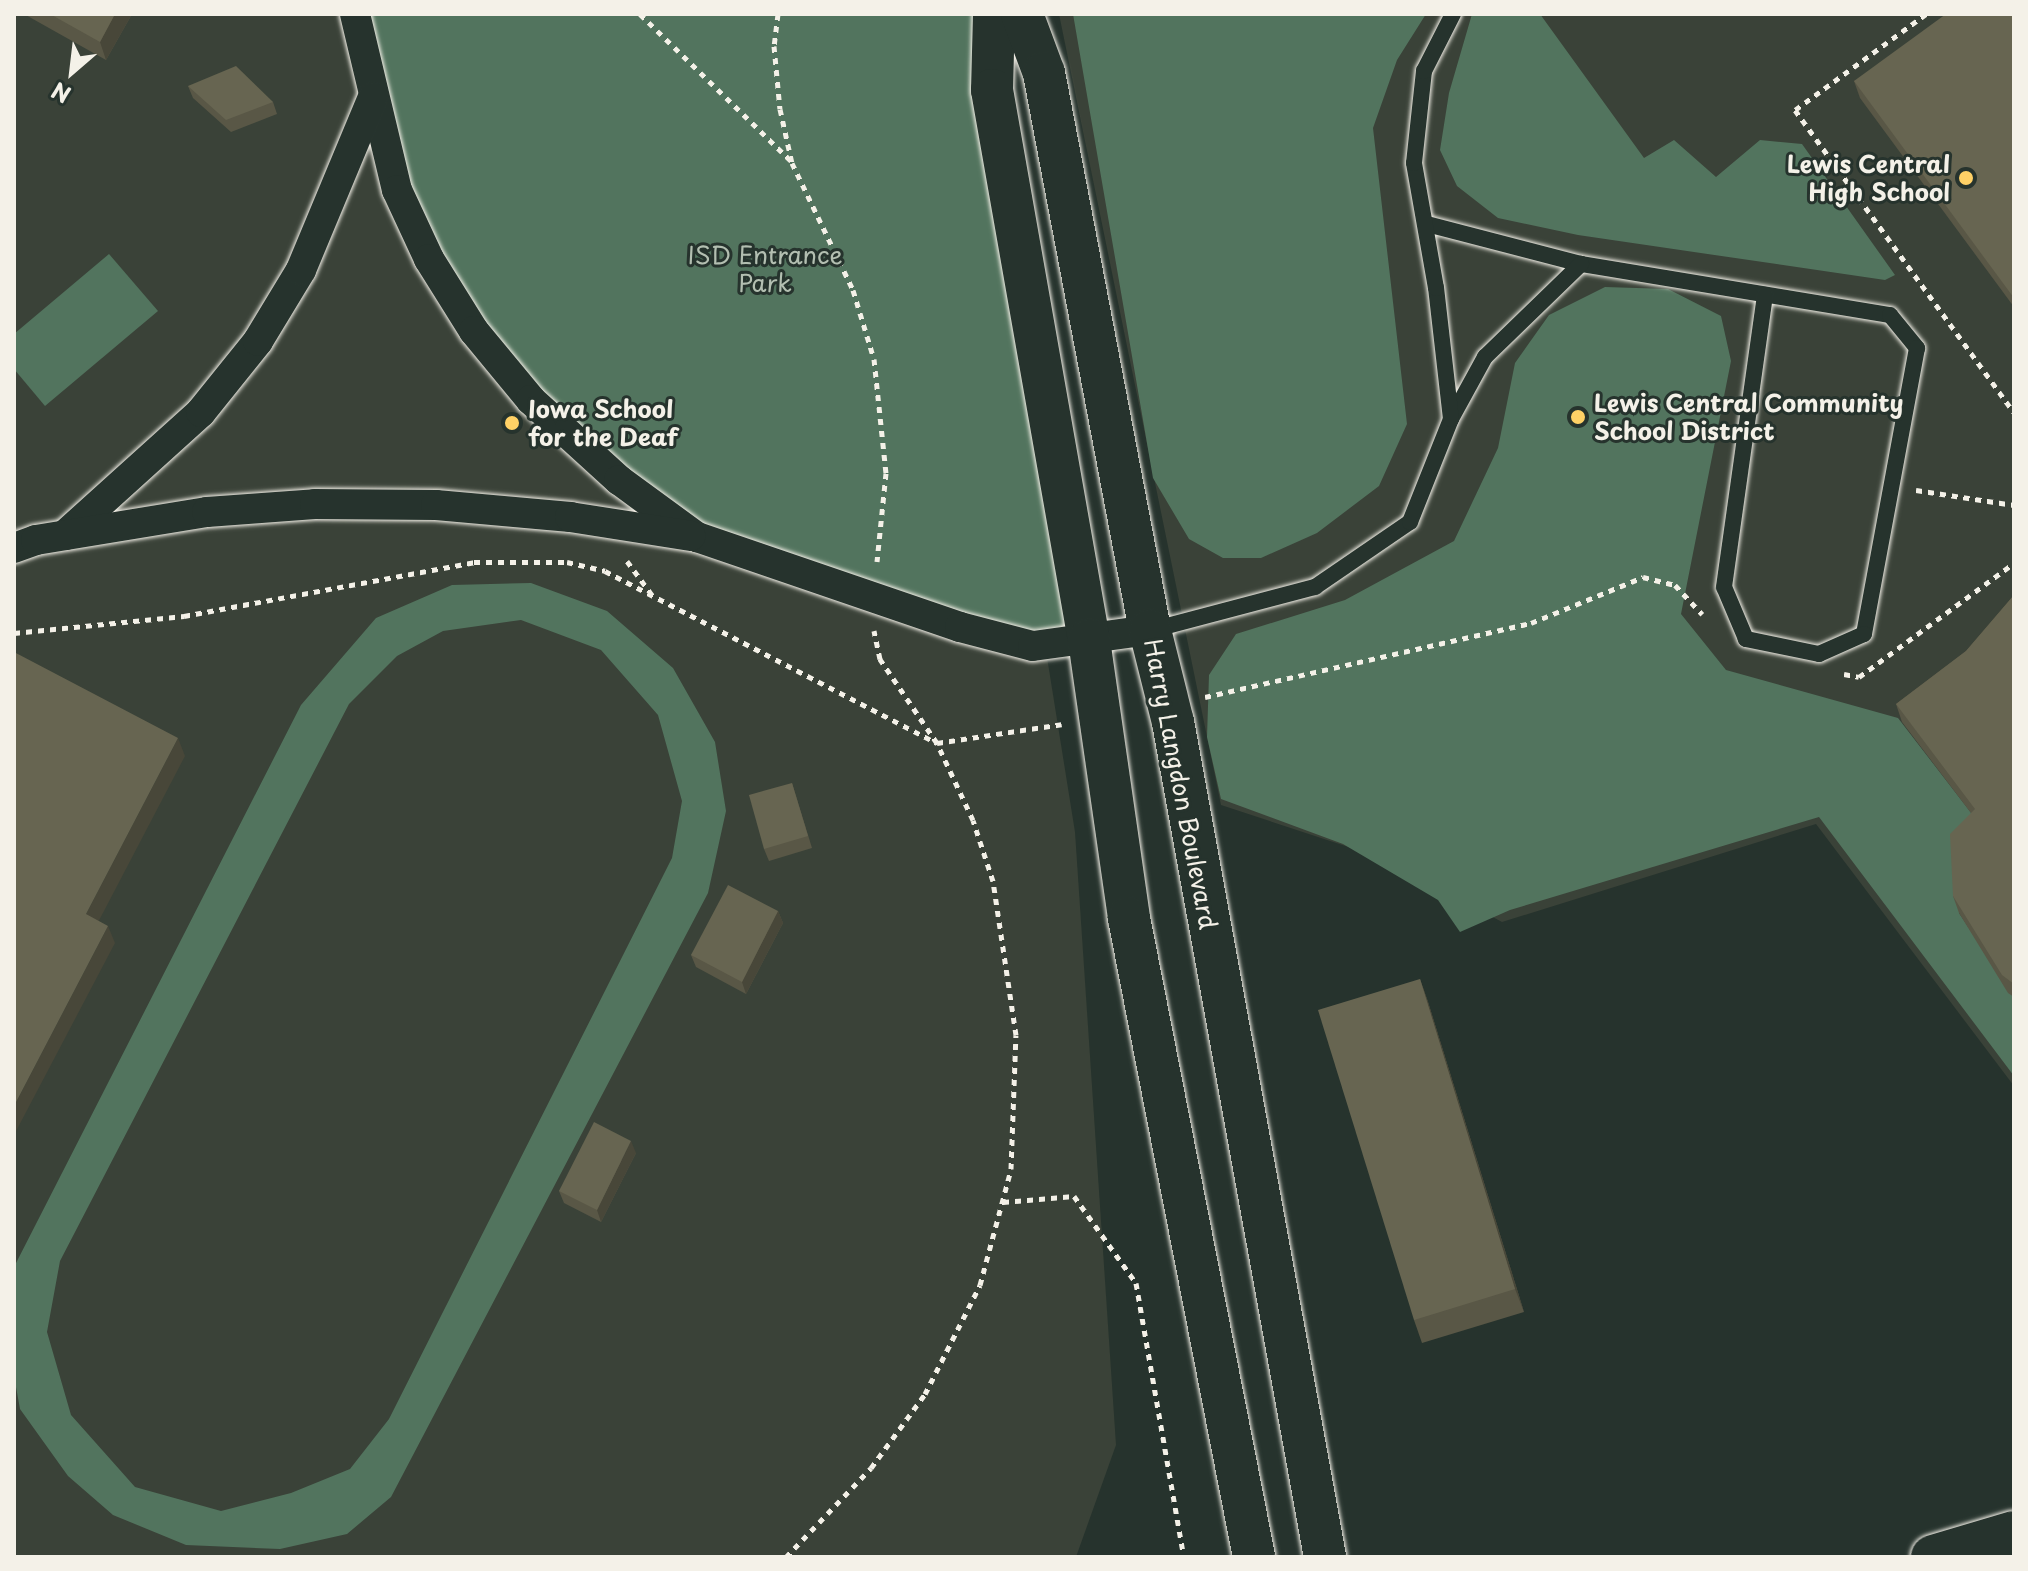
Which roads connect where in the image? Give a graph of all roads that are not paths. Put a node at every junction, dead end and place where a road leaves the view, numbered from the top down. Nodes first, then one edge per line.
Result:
1 (355, 14) edge
2 (994, 14) edge
3 (1022, 14) edge
4 (1453, 14) edge
5 (373, 97) junction
6 (1427, 224) junction
7 (1581, 264) junction
8 (1765, 295) junction
9 (1451, 419) junction
10 (65, 535) junction
11 (697, 537) junction
12 (14, 548) edge
13 (1150, 630) junction
14 (1089, 640) junction
15 (2014, 1533) edge
16 (1254, 1557) edge
17 (1325, 1557) edge
18 (1933, 1557) edge

1 - 5 street
2 - 14 main road
3 - 13 main road, Harry Langdon Boulevard
4 - 6 lane
5 - 10 street
5 - 11 street
6 - 7 lane
6 - 9 lane
7 - 8 lane
7 - 9 lane
8 - 8 lane
9 - 13 lane
10 - 11 street
10 - 12 street
11 - 14 street
13 - 14 street
13 - 17 main road, Harry Langdon Boulevard
14 - 16 main road
15 - 18 main road

